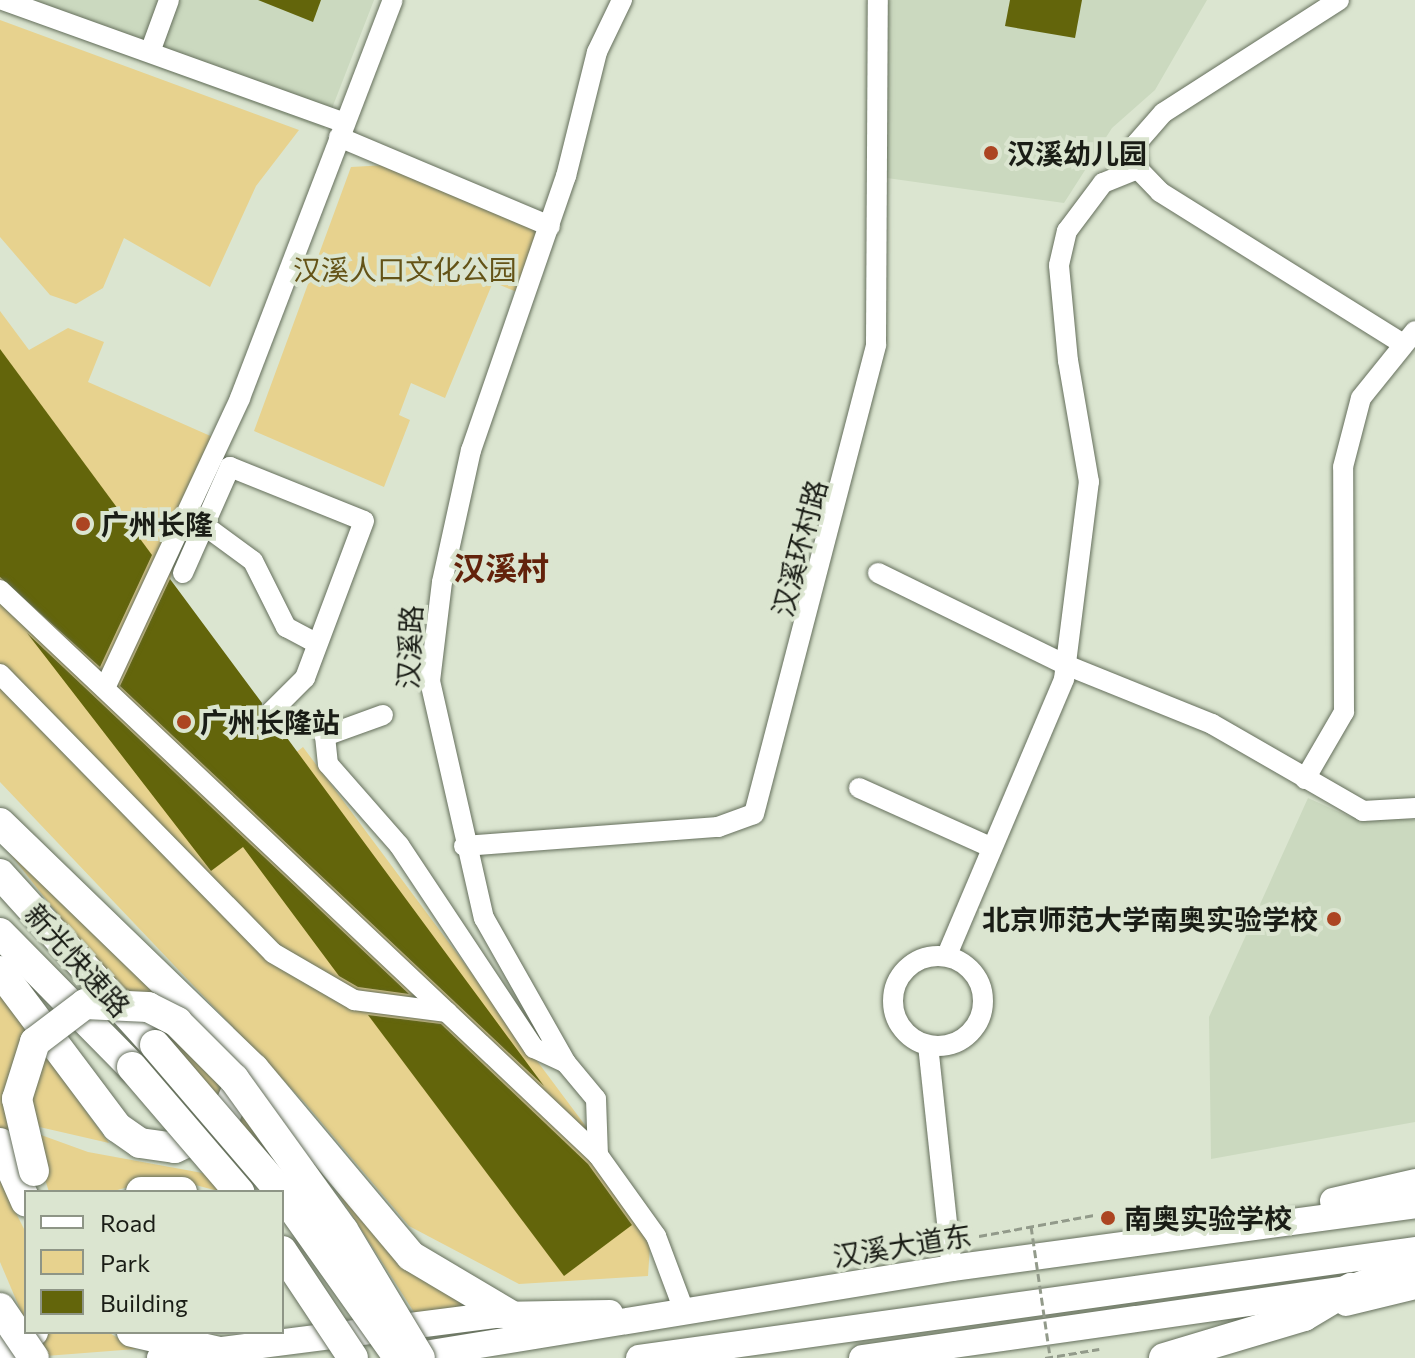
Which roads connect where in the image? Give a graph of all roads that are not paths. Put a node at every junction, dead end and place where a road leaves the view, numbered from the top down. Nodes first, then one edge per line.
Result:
1 (3, 0) edge
2 (169, 0) edge
3 (393, 0) edge
4 (622, 0) edge
5 (878, 0) edge
6 (1339, 0) edge
7 (150, 52) junction
8 (342, 130) junction
9 (1138, 169) junction
10 (550, 226) junction
11 (1408, 336) edge
12 (187, 501) junction
13 (202, 526) junction
14 (183, 573) dead end
15 (878, 573) dead end
16 (0, 590) edge
17 (316, 643) junction
18 (1066, 665) junction
19 (0, 674) edge
20 (105, 688) junction
21 (271, 712) dead end
22 (383, 715) dead end
23 (1305, 779) junction
24 (859, 788) dead end
25 (1415, 808) edge
26 (0, 823) edge
27 (464, 846) junction
28 (988, 846) junction
29 (0, 874) edge
30 (0, 933) edge
31 (947, 955) junction
32 (0, 971) edge
33 (189, 1005) junction
34 (447, 1012) junction
35 (928, 1045) junction
36 (566, 1063) junction
37 (0, 1143) edge
38 (598, 1155) junction
39 (38, 1182) edge
40 (1415, 1182) edge
41 (237, 1190) edge
42 (280, 1190) edge
43 (284, 1195) edge
44 (24, 1197) edge
45 (1415, 1205) edge
46 (1216, 1233) junction
47 (1415, 1250) edge
48 (284, 1254) edge
49 (1415, 1263) edge
50 (284, 1267) edge
51 (952, 1268) junction
52 (1415, 1286) edge
53 (1351, 1288) junction
54 (311, 1294) junction
55 (0, 1308) edge
56 (685, 1313) junction
57 (512, 1316) junction
58 (1304, 1316) junction
59 (30, 1334) edge
60 (141, 1334) edge
61 (219, 1352) junction
62 (0, 1354) edge
63 (34, 1358) edge
64 (160, 1358) edge
65 (353, 1358) edge
66 (400, 1358) edge
67 (420, 1358) edge
68 (639, 1358) edge
69 (862, 1358) edge
70 (1164, 1358) edge

1 - 7 street
2 - 7 street
3 - 8 street
4 - 10 street, 汉溪路
5 - 27 street, 汉溪环村路
6 - 9 street
7 - 8 street
8 - 10 street
8 - 12 street
9 - 11 street
9 - 18 street
10 - 27 street, 汉溪路
11 - 23 street
12 - 13 street
12 - 20 street
13 - 14 street
13 - 17 street
13 - 17 street
15 - 18 street
16 - 20 street
17 - 21 street
18 - 23 street
18 - 28 street
19 - 34 street
20 - 34 street
22 - 36 street
23 - 25 street
24 - 28 street
26 - 33 highway
27 - 36 street, 汉溪路
28 - 31 street
29 - 42 highway, 新光快速路, bridge
30 - 41 highway, 新光快速路, bridge
31 - 35 street
31 - 35 street
32 - 33 highway
33 - 57 highway
34 - 38 street
35 - 51 street
36 - 38 street, 汉溪路
37 - 44 highway
38 - 56 street
39 - 67 highway, bridge
40 - 46 main road
43 - 66 highway, 新光快速路, bridge
45 - 46 main road, 汉溪大道东
46 - 51 main road, 汉溪大道东
47 - 68 main road
48 - 54 highway, bridge
49 - 53 main road
50 - 54 highway, bridge
51 - 56 main road, 汉溪大道东
52 - 58 main road
53 - 58 highway
53 - 69 main road
54 - 65 highway, bridge
55 - 63 highway, bridge
56 - 57 main road
56 - 66 main road, 汉溪大道东
57 - 61 main road
58 - 70 highway
59 - 62 highway
60 - 61 highway
61 - 64 main road

